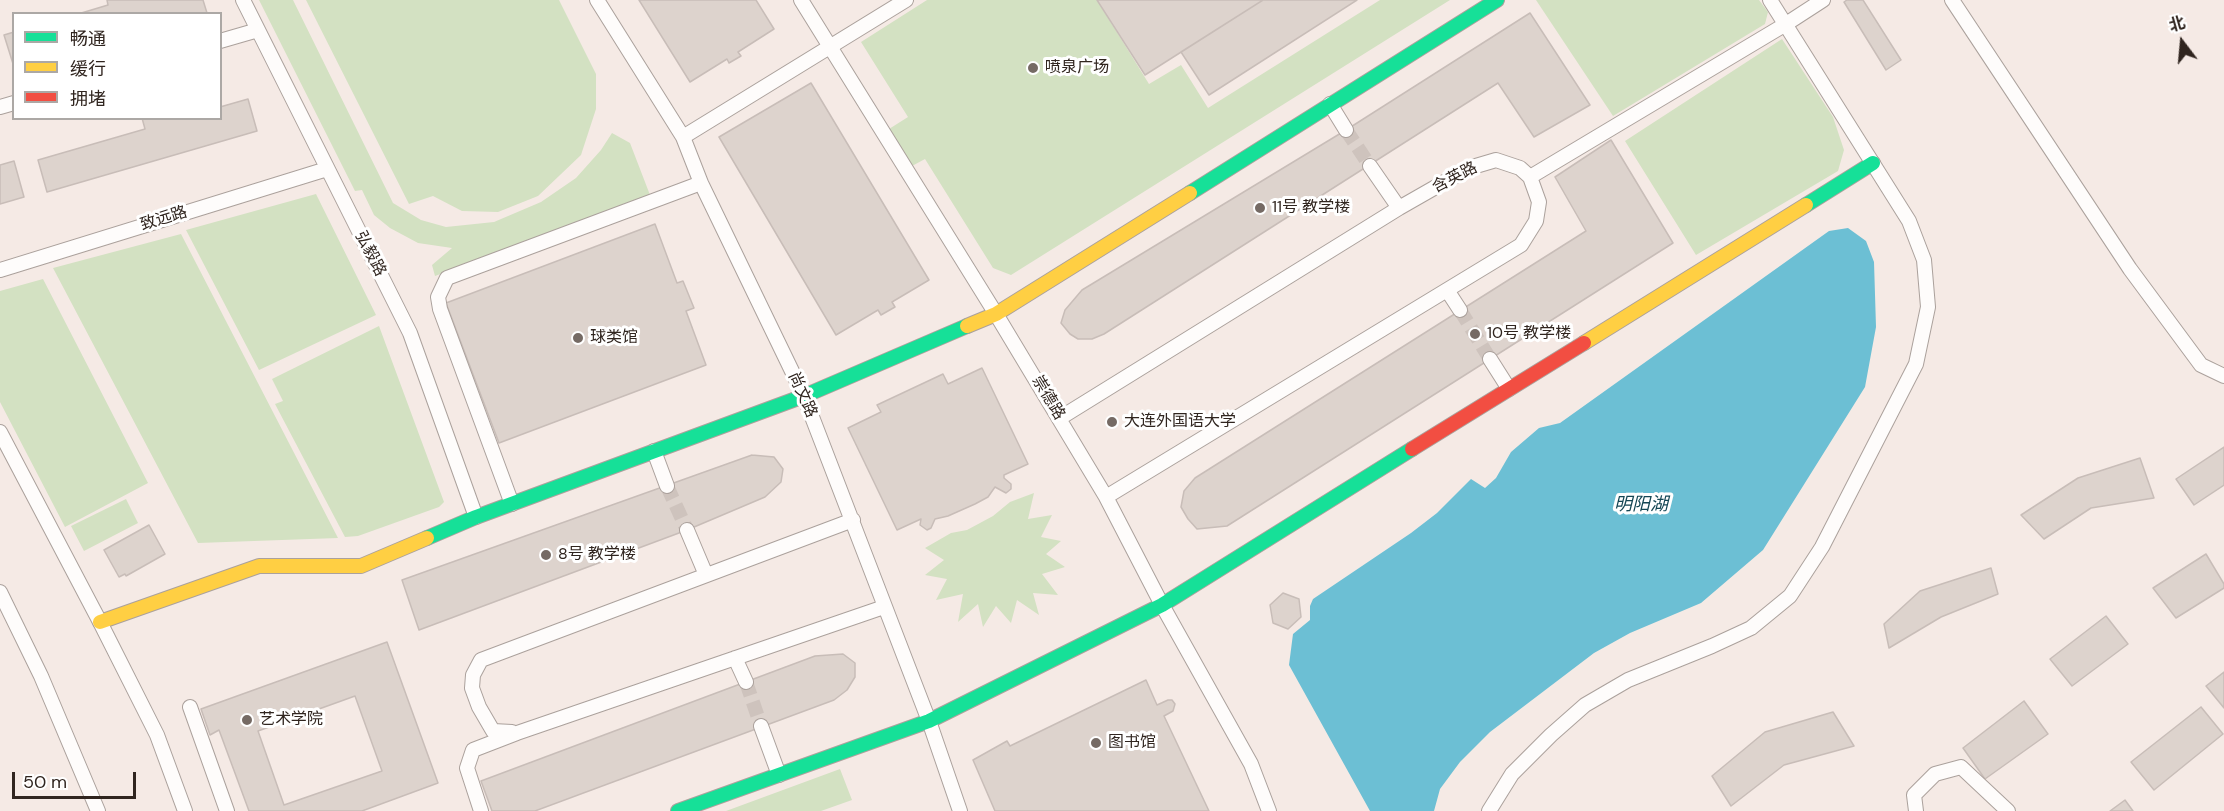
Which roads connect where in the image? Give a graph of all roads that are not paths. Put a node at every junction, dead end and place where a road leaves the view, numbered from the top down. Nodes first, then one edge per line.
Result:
1 (243, 0) edge
2 (597, 0) edge
3 (801, 0) edge
4 (906, 0) edge
5 (1497, 0) edge
6 (1770, 0) edge
7 (1823, 0) edge
8 (1952, 0) edge
9 (1786, 24) junction
10 (258, 30) junction
11 (222, 40) edge
12 (830, 48) junction
13 (1330, 104) junction
14 (1346, 130) tunnel mouth
15 (682, 137) junction
16 (1873, 163) junction
17 (1370, 166) tunnel mouth
18 (327, 169) junction
19 (1530, 177) junction
20 (700, 183) junction
21 (1399, 208) junction
22 (0, 270) edge
23 (1447, 290) junction
24 (1460, 310) tunnel mouth
25 (996, 314) junction
26 (1490, 359) tunnel mouth
27 (2224, 376) edge
28 (1509, 389) junction
29 (804, 396) junction
30 (1060, 418) junction
31 (0, 432) edge
32 (654, 451) junction
33 (668, 486) tunnel mouth
34 (1106, 497) junction
35 (512, 504) junction
36 (476, 517) junction
37 (853, 520) junction
38 (687, 530) tunnel mouth
39 (706, 575) junction
40 (0, 592) edge
41 (1162, 605) junction
42 (884, 607) junction
43 (100, 622) junction
44 (735, 658) junction
45 (746, 682) tunnel mouth
46 (190, 707) dead end
47 (929, 721) junction
48 (761, 726) tunnel mouth
49 (517, 733) junction
50 (779, 775) junction
51 (98, 811) edge
52 (185, 811) edge
53 (227, 811) edge
54 (482, 811) edge
55 (678, 811) edge
56 (960, 811) edge
57 (1269, 811) edge
58 (1489, 811) edge
59 (1916, 811) edge
60 (2008, 811) edge

1 - 10 street, 弘毅路
2 - 15 street, 尚文路
3 - 12 street, 崇德路
4 - 12 street
5 - 13 street
6 - 9 street
7 - 9 street
8 - 27 street
9 - 16 street
9 - 19 street
10 - 11 street
10 - 18 street, 弘毅路
12 - 15 street
12 - 25 street, 崇德路
13 - 14 street
13 - 25 street
15 - 20 street, 尚文路
16 - 28 street
16 - 58 street
17 - 21 street
18 - 22 street, 致远路
18 - 36 street, 弘毅路
19 - 21 street, 含英路
19 - 23 street
20 - 29 street, 尚文路
20 - 35 street
21 - 30 street, 含英路
23 - 24 street
23 - 34 street
25 - 29 street
25 - 30 street, 崇德路
26 - 28 street
28 - 41 street
29 - 32 street
29 - 37 street, 尚文路
30 - 34 street, 崇德路
31 - 43 street
32 - 33 street
32 - 35 street
34 - 41 street, 崇德路
35 - 36 street
36 - 43 street
37 - 39 street
37 - 42 street, 尚文路
38 - 39 street
39 - 49 street
40 - 51 street
41 - 47 street
41 - 57 street, 崇德路
42 - 44 street
42 - 47 street, 尚文路
43 - 52 street
44 - 45 street
44 - 49 street
46 - 53 street
47 - 50 street
47 - 56 street, 尚文路
48 - 50 street
49 - 54 street
50 - 55 street
59 - 60 street

